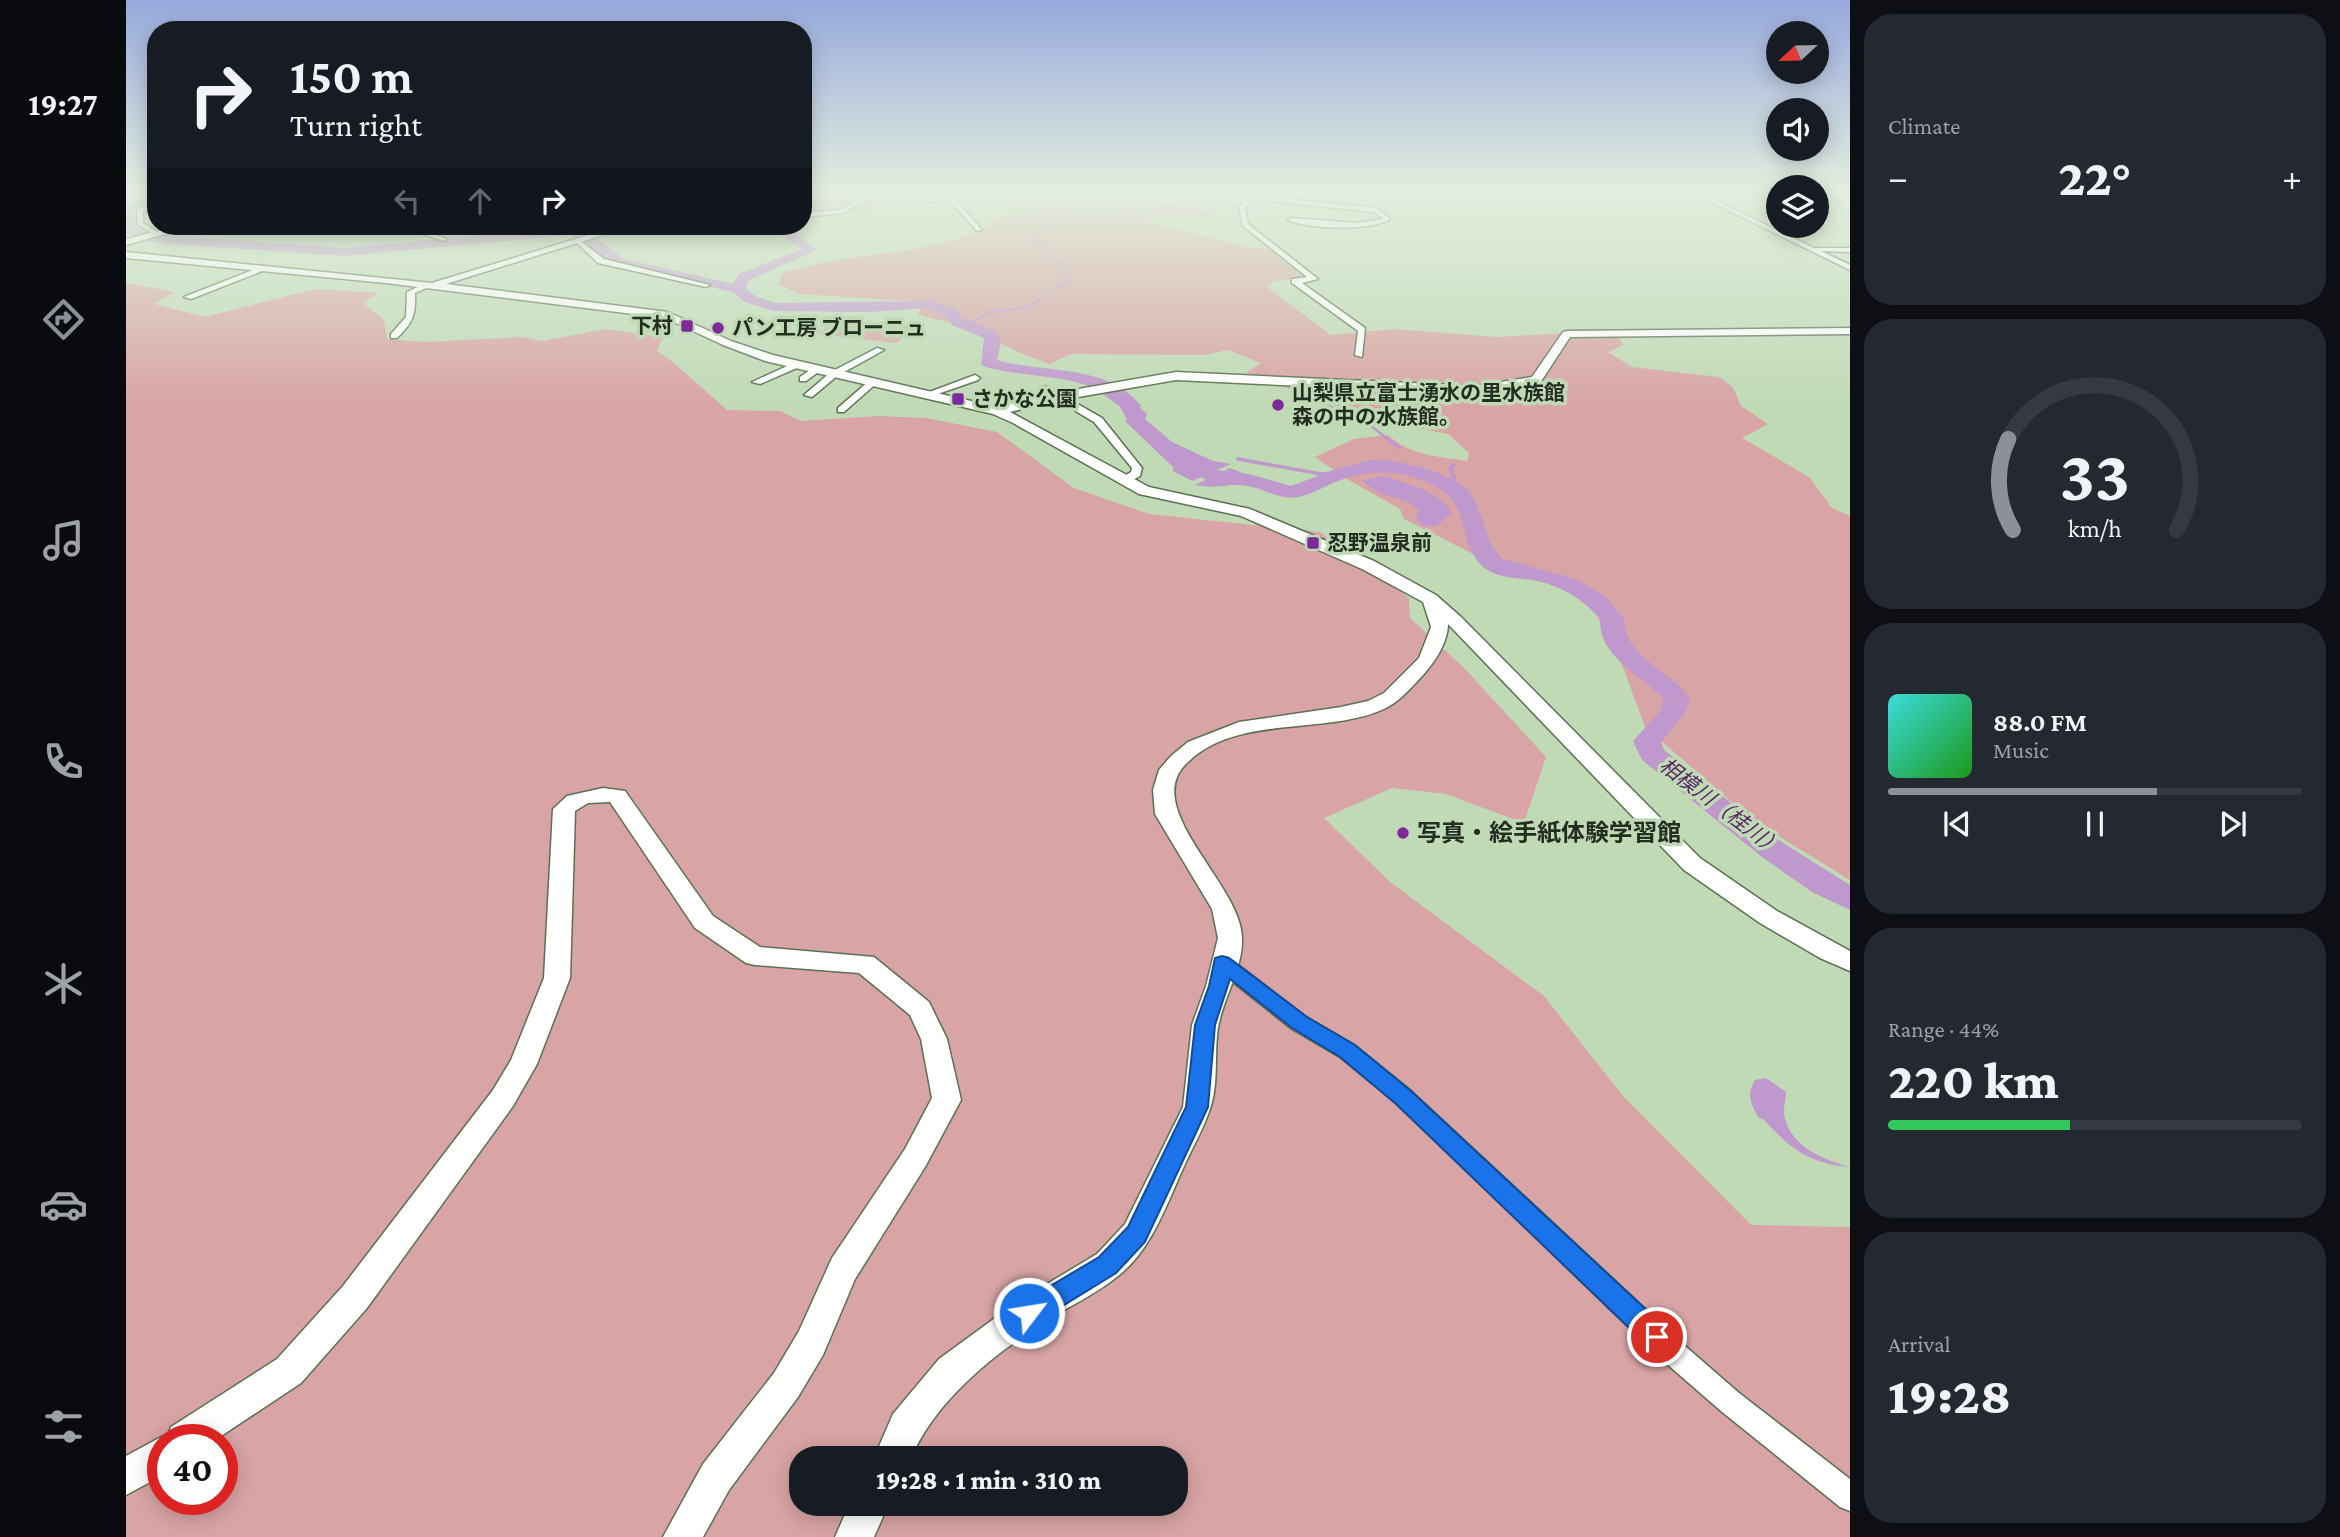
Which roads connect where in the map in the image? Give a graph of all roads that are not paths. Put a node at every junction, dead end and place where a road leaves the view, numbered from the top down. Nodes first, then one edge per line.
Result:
1 (209, 263) edge
2 (506, 263) edge
3 (609, 263) edge
4 (1293, 263) edge
5 (266, 268) junction
6 (706, 285) dead end
7 (429, 286) junction
8 (188, 297) dead end
9 (1850, 331) edge
10 (394, 336) dead end
11 (880, 350) dead end
12 (1359, 355) dead end
13 (796, 365) junction
14 (816, 370) junction
15 (834, 374) junction
16 (975, 378) dead end
17 (803, 379) dead end
18 (757, 382) dead end
19 (873, 382) junction
20 (929, 394) junction
21 (1054, 394) junction
22 (809, 395) dead end
23 (841, 410) dead end
24 (997, 411) junction
25 (1125, 481) junction
26 (1430, 599) junction
27 (1850, 962) edge
28 (1222, 963) junction
29 (208, 1424) edge
30 (897, 1446) edge
31 (147, 1464) edge
32 (126, 1477) edge
33 (1850, 1497) edge
34 (864, 1516) edge
35 (682, 1537) edge
36 (854, 1537) edge

1 - 5 street
2 - 7 street
3 - 6 street
4 - 12 street
5 - 7 street
5 - 8 street
7 - 10 street
7 - 13 street
9 - 21 street
11 - 15 street
13 - 14 street
13 - 18 street
14 - 15 street
14 - 17 street
15 - 19 street
15 - 22 street
16 - 20 street
19 - 20 street
19 - 23 street
20 - 24 street
21 - 24 street
21 - 25 street
24 - 25 street
25 - 26 street
26 - 27 street
26 - 28 street
28 - 30 street
28 - 33 street
29 - 35 street
31 - 32 street
34 - 36 street

